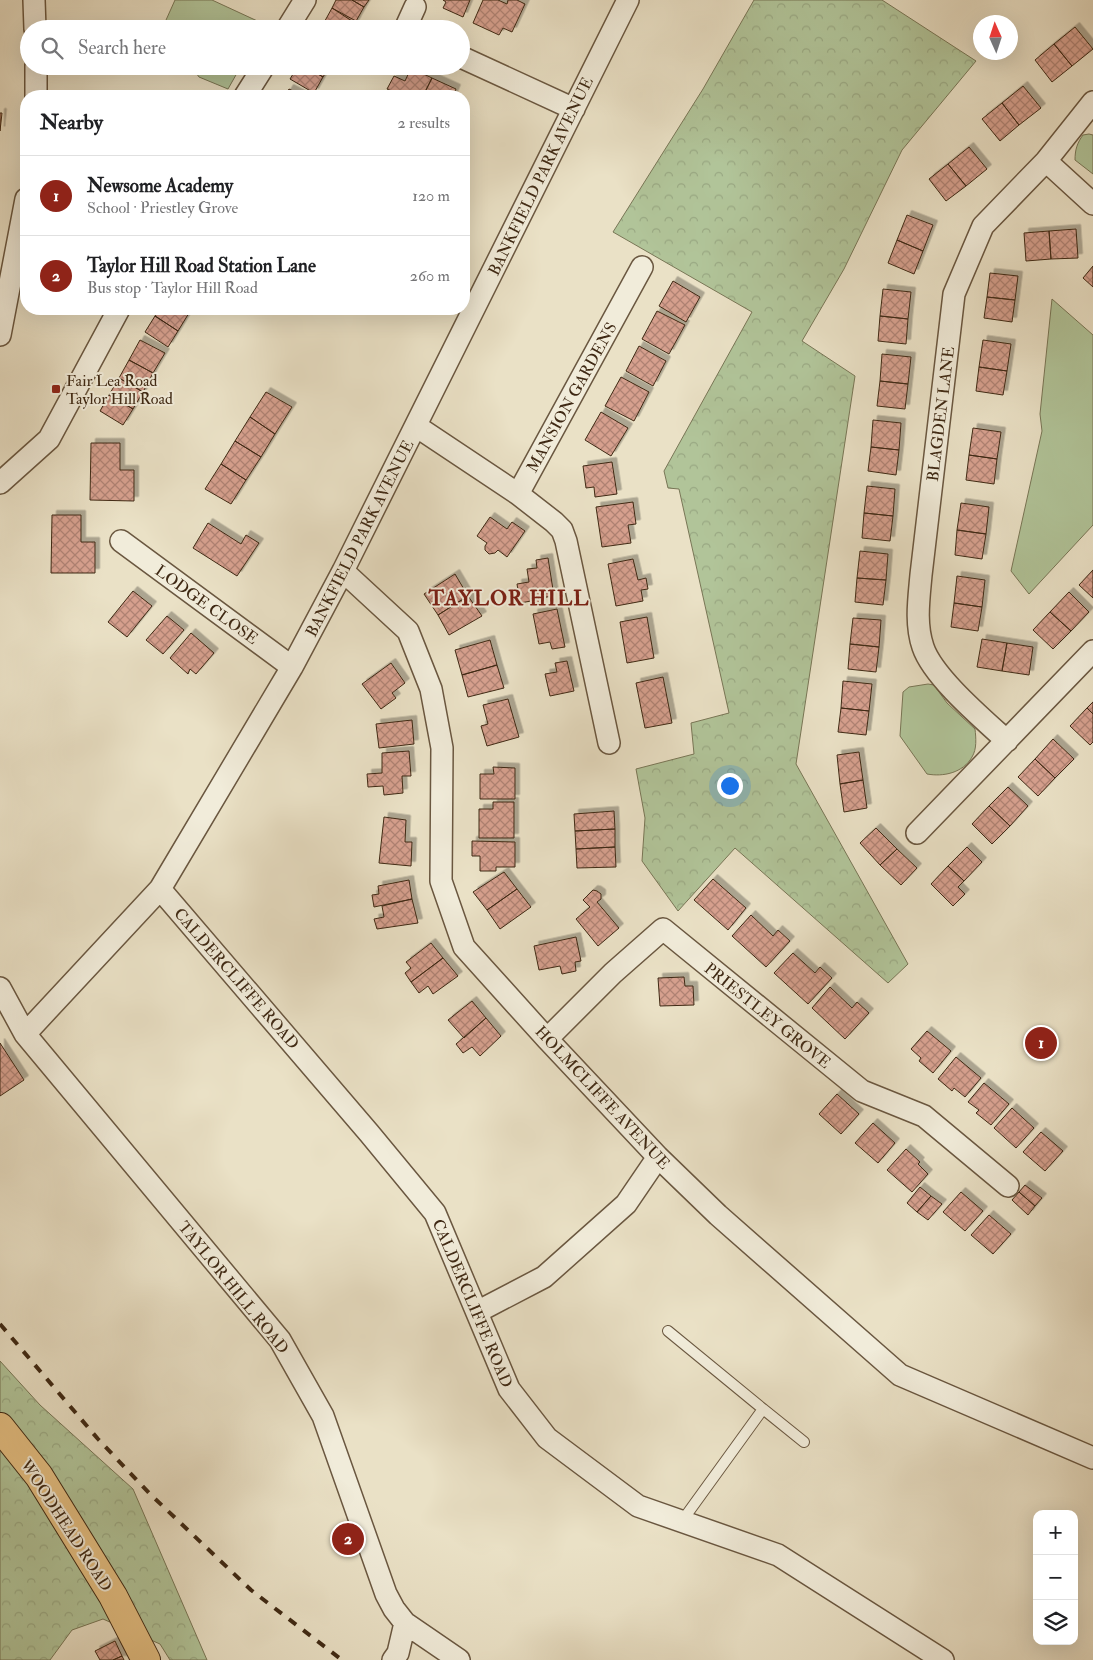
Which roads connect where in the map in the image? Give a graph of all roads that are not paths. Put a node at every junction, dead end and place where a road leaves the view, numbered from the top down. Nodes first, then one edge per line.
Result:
1 (34, 0) edge
2 (305, 0) edge
3 (628, 0) edge
4 (415, 7) dead end
5 (35, 20) edge
6 (293, 20) edge
7 (408, 20) edge
8 (470, 61) edge
9 (36, 75) edge
10 (258, 75) edge
11 (36, 90) edge
12 (249, 90) edge
13 (1093, 102) edge
14 (574, 108) junction
15 (1046, 162) junction
16 (1093, 204) edge
17 (20, 231) edge
18 (642, 267) dead end
19 (116, 315) edge
20 (0, 335) edge
21 (416, 426) junction
22 (0, 483) edge
23 (518, 494) junction
24 (122, 541) dead end
25 (343, 571) junction
26 (1093, 651) edge
27 (292, 667) junction
28 (1007, 741) junction
29 (609, 743) dead end
30 (917, 833) dead end
31 (160, 889) junction
32 (0, 988) edge
33 (25, 1034) junction
34 (547, 1039) junction
35 (658, 1157) junction
36 (1008, 1186) dead end
37 (477, 1312) junction
38 (668, 1331) dead end
39 (763, 1409) junction
40 (0, 1427) edge
41 (804, 1442) dead end
42 (1093, 1458) edge
43 (682, 1521) junction
44 (405, 1624) junction
45 (396, 1657) edge
46 (146, 1660) edge
47 (459, 1660) edge
48 (943, 1660) edge

1 - 5 street
2 - 6 street
3 - 14 street, BANKFIELD PARK AVENUE
4 - 7 street
8 - 14 street
9 - 11 street
10 - 12 street
13 - 15 street, BLAGDEN LANE
14 - 21 street, BANKFIELD PARK AVENUE
15 - 16 street
15 - 28 street, BLAGDEN LANE
17 - 20 street
18 - 23 street, MANSION GARDENS
19 - 22 street
21 - 23 street
21 - 25 street, BANKFIELD PARK AVENUE
23 - 29 street
24 - 27 street, LODGE CLOSE
25 - 27 street, BANKFIELD PARK AVENUE
25 - 34 street, HOLMCLIFFE AVENUE
26 - 28 street
27 - 31 street, BANKFIELD PARK AVENUE
28 - 30 street
31 - 33 street, BANKFIELD PARK AVENUE
31 - 37 street, CALDERCLIFFE ROAD
32 - 33 street, TAYLOR HILL ROAD
33 - 44 street, TAYLOR HILL ROAD
34 - 35 street, HOLMCLIFFE AVENUE
34 - 36 street, PRIESTLEY GROVE
35 - 37 street
35 - 42 street, HOLMCLIFFE AVENUE
37 - 43 street, CALDERCLIFFE ROAD
38 - 39 lane
39 - 41 lane
39 - 43 lane
40 - 46 main road, WOODHEAD ROAD
43 - 48 street, CALDERCLIFFE ROAD
44 - 45 street
44 - 47 street

